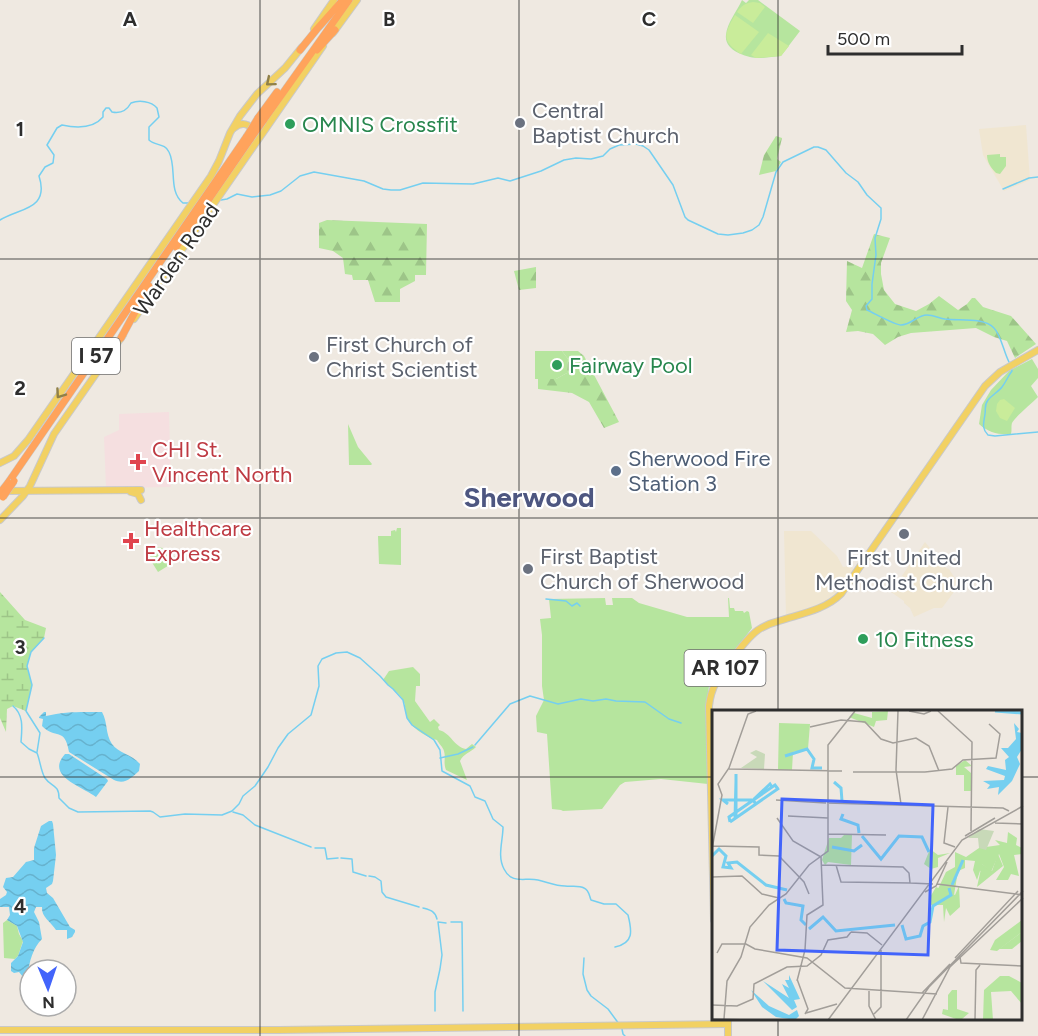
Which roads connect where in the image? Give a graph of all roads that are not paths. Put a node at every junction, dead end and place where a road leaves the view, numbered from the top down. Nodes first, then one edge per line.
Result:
1 (342, 0) edge
2 (357, 0) edge
3 (335, 30) junction
4 (300, 50) junction
5 (292, 79) junction
6 (250, 102) junction
7 (260, 120) junction
8 (271, 120) junction
9 (230, 133) junction
10 (252, 147) junction
11 (184, 231) junction
12 (150, 286) junction
13 (121, 339) junction
14 (1038, 354) edge
15 (45, 453) junction
16 (0, 463) edge
17 (33, 481) junction
18 (11, 482) junction
19 (128, 490) junction
20 (141, 490) dead end
21 (19, 491) junction
22 (27, 491) junction
23 (42, 491) junction
24 (1, 494) edge
25 (141, 500) dead end
26 (18, 502) junction
27 (0, 520) edge
28 (712, 833) edge
29 (728, 1022) edge
30 (0, 1030) edge
31 (728, 1036) edge

1 - 4 highway
1 - 4 main road
1 - 5 highway, I 57
1 - 7 highway, I 57
2 - 3 main road, Warden Road
3 - 5 highway
3 - 8 main road, Warden Road
4 -> 6 main road
5 - 7 highway, I 57
6 - 8 main road
6 - 9 main road
7 - 11 highway, I 57, bridge
8 - 10 main road, Warden Road
9 - 10 main road
9 -> 16 main road
10 - 13 main road, Warden Road
11 - 12 highway, I 57
11 - 18 highway, I 57
12 - 13 highway
12 - 18 highway, I 57
13 - 15 main road, Warden Road
14 - 28 main road, AR 107
15 - 17 main road, Warden Road
15 - 24 main road
17 - 22 main road, Warden Road
17 - 23 main road
18 - 24 highway, I 57, bridge
19 - 20 main road
19 - 23 main road
19 - 25 main road
21 - 22 main road
21 - 24 main road
21 - 26 main road
22 - 23 main road
22 - 26 main road, Warden Road
26 - 27 main road, Warden Road
29 - 30 main road
29 - 31 main road

